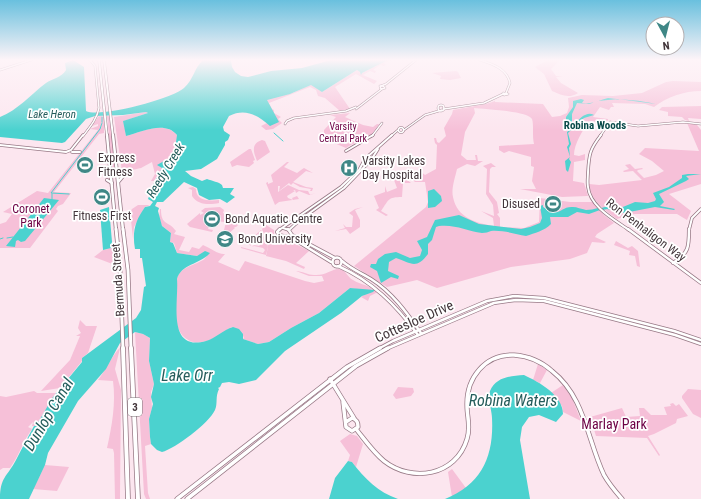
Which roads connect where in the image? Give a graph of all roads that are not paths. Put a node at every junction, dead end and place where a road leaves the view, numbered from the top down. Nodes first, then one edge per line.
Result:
1 (97, 83) edge
2 (102, 83) edge
3 (107, 83) edge
4 (387, 83) edge
5 (509, 83) edge
6 (436, 108) junction
7 (443, 109) junction
8 (382, 123) dead end
9 (285, 124) dead end
10 (701, 124) edge
11 (402, 129) junction
12 (398, 130) junction
13 (401, 132) junction
14 (0, 145) edge
15 (71, 151) junction
16 (346, 151) dead end
17 (80, 152) dead end
18 (366, 158) junction
19 (364, 161) junction
20 (370, 161) junction
21 (117, 171) junction
22 (107, 180) dead end
23 (119, 181) junction
24 (112, 183) junction
25 (701, 209) edge
26 (283, 228) junction
27 (289, 231) junction
28 (284, 236) junction
29 (335, 258) junction
30 (331, 262) junction
31 (342, 262) junction
32 (674, 263) junction
33 (338, 266) junction
34 (701, 283) edge
35 (417, 330) junction
36 (420, 334) junction
37 (701, 340) edge
38 (701, 344) edge
39 (330, 379) junction
40 (332, 383) junction
41 (344, 402) junction
42 (355, 419) junction
43 (346, 422) junction
44 (356, 429) junction
45 (128, 499) edge
46 (138, 499) edge
47 (177, 499) edge
48 (187, 499) edge
49 (622, 499) edge

1 - 15 street
2 - 24 main road, Bermuda Street / 3
3 - 21 main road, Bermuda Street / 3
4 - 9 street
5 - 7 street
6 - 7 street
6 - 7 street
6 - 11 street
7 - 11 street
8 - 16 street
10 - 32 street, Ron Penhaligon Way
11 - 12 street
11 - 13 street
12 - 13 street
12 - 18 street
13 - 20 street
14 - 15 street
15 - 17 street
18 - 19 street
18 - 20 street
19 - 20 street
19 - 26 street
20 - 27 street
21 - 23 main road, Bermuda Street / 3
21 - 23 main road
22 - 24 main road
23 - 46 main road, Bermuda Street / 3
24 - 45 main road, Bermuda Street / 3
25 - 32 street
26 - 27 street
26 - 28 street
27 - 28 street
27 - 29 street
28 - 30 street
29 - 30 street
29 - 31 street
30 - 33 street
31 - 33 street
31 - 35 street
32 - 34 street, Ron Penhaligon Way
33 - 35 street
35 - 36 street
35 - 37 street, Cottesloe Drive
35 - 39 street, Cottesloe Drive
36 - 38 street, Cottesloe Drive
36 - 40 street, Cottesloe Drive
39 - 40 street
39 - 47 street, Cottesloe Drive
40 - 41 street
40 - 48 street, Cottesloe Drive
41 - 42 street
41 - 43 street
42 - 43 street
42 - 44 street
43 - 44 street
44 - 49 street

